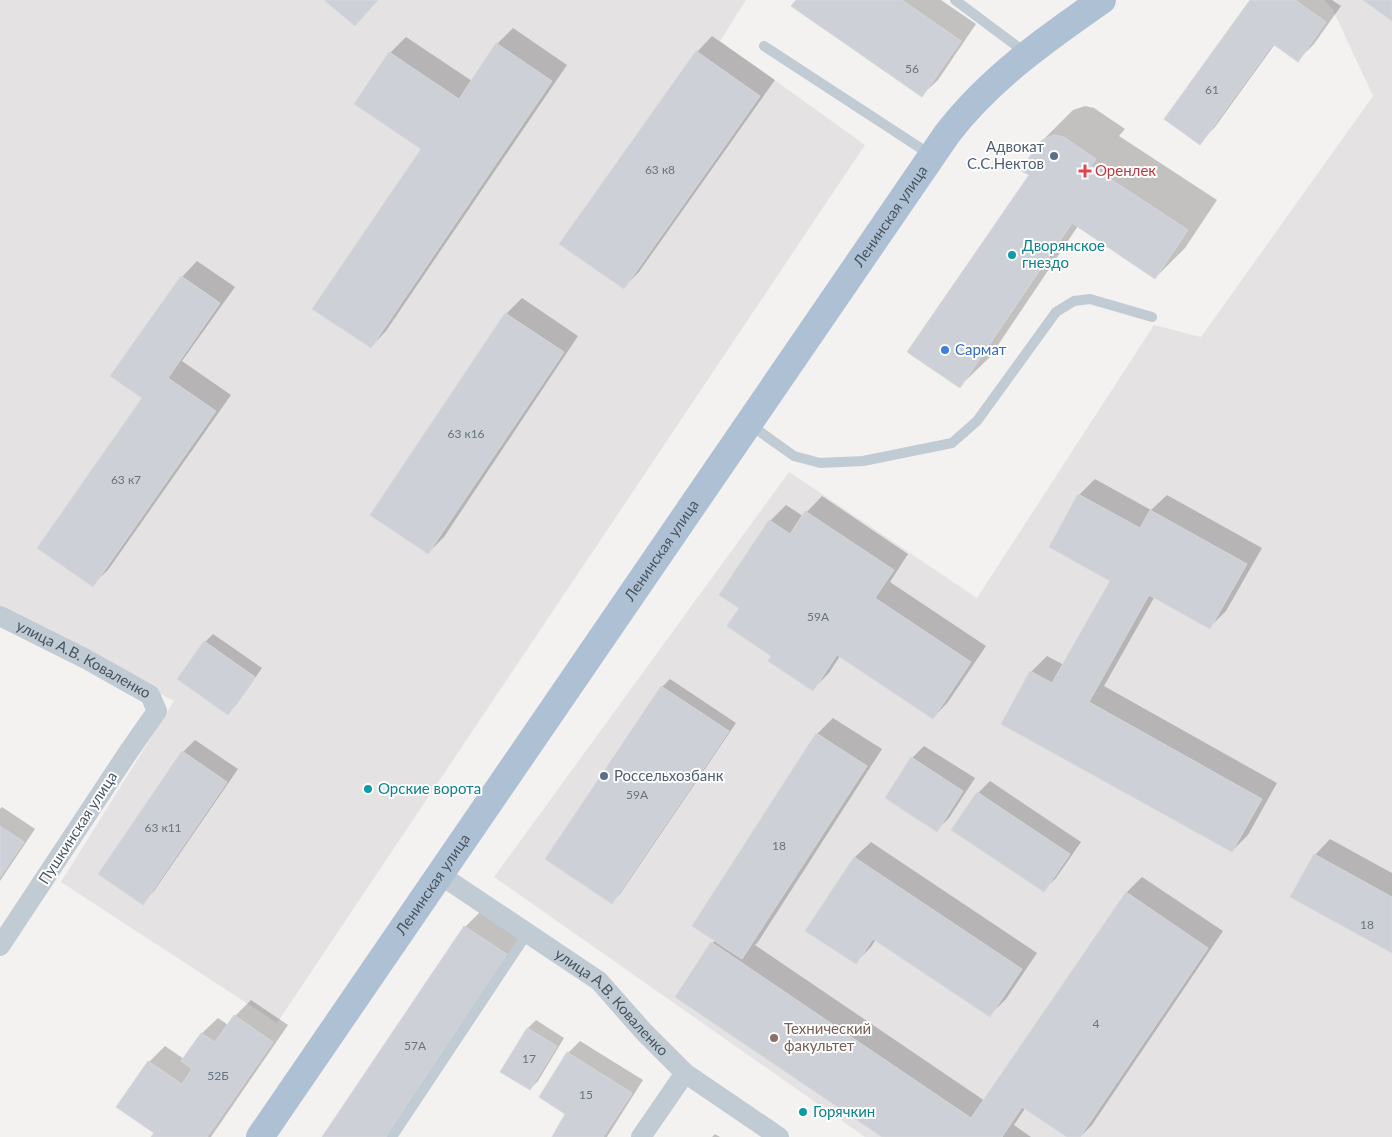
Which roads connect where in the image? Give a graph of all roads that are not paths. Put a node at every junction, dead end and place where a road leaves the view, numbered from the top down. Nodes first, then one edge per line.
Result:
1 (955, 0) edge
2 (1102, 0) edge
3 (764, 46) dead end
4 (1027, 54) junction
5 (932, 156) junction
6 (1152, 317) dead end
7 (748, 424) junction
8 (0, 616) edge
9 (157, 711) joint
10 (439, 874) junction
11 (527, 934) junction
12 (0, 946) edge
13 (685, 1073) junction
14 (260, 1137) edge
15 (392, 1137) edge
16 (641, 1137) edge
17 (779, 1137) edge

1 - 4 lane
2 - 4 main road, Ленинская улица
3 - 5 lane
4 - 5 main road, Ленинская улица
5 - 7 main road, Ленинская улица
6 - 7 lane
7 - 10 main road, Ленинская улица
8 - 9 street, улица А.В. Коваленко
9 - 12 street, Пушкинская улица
10 - 11 street, улица А.В. Коваленко
10 - 14 main road, Ленинская улица
11 - 13 street, улица А.В. Коваленко
11 - 15 lane
13 - 16 street
13 - 17 street, улица А.В. Коваленко

